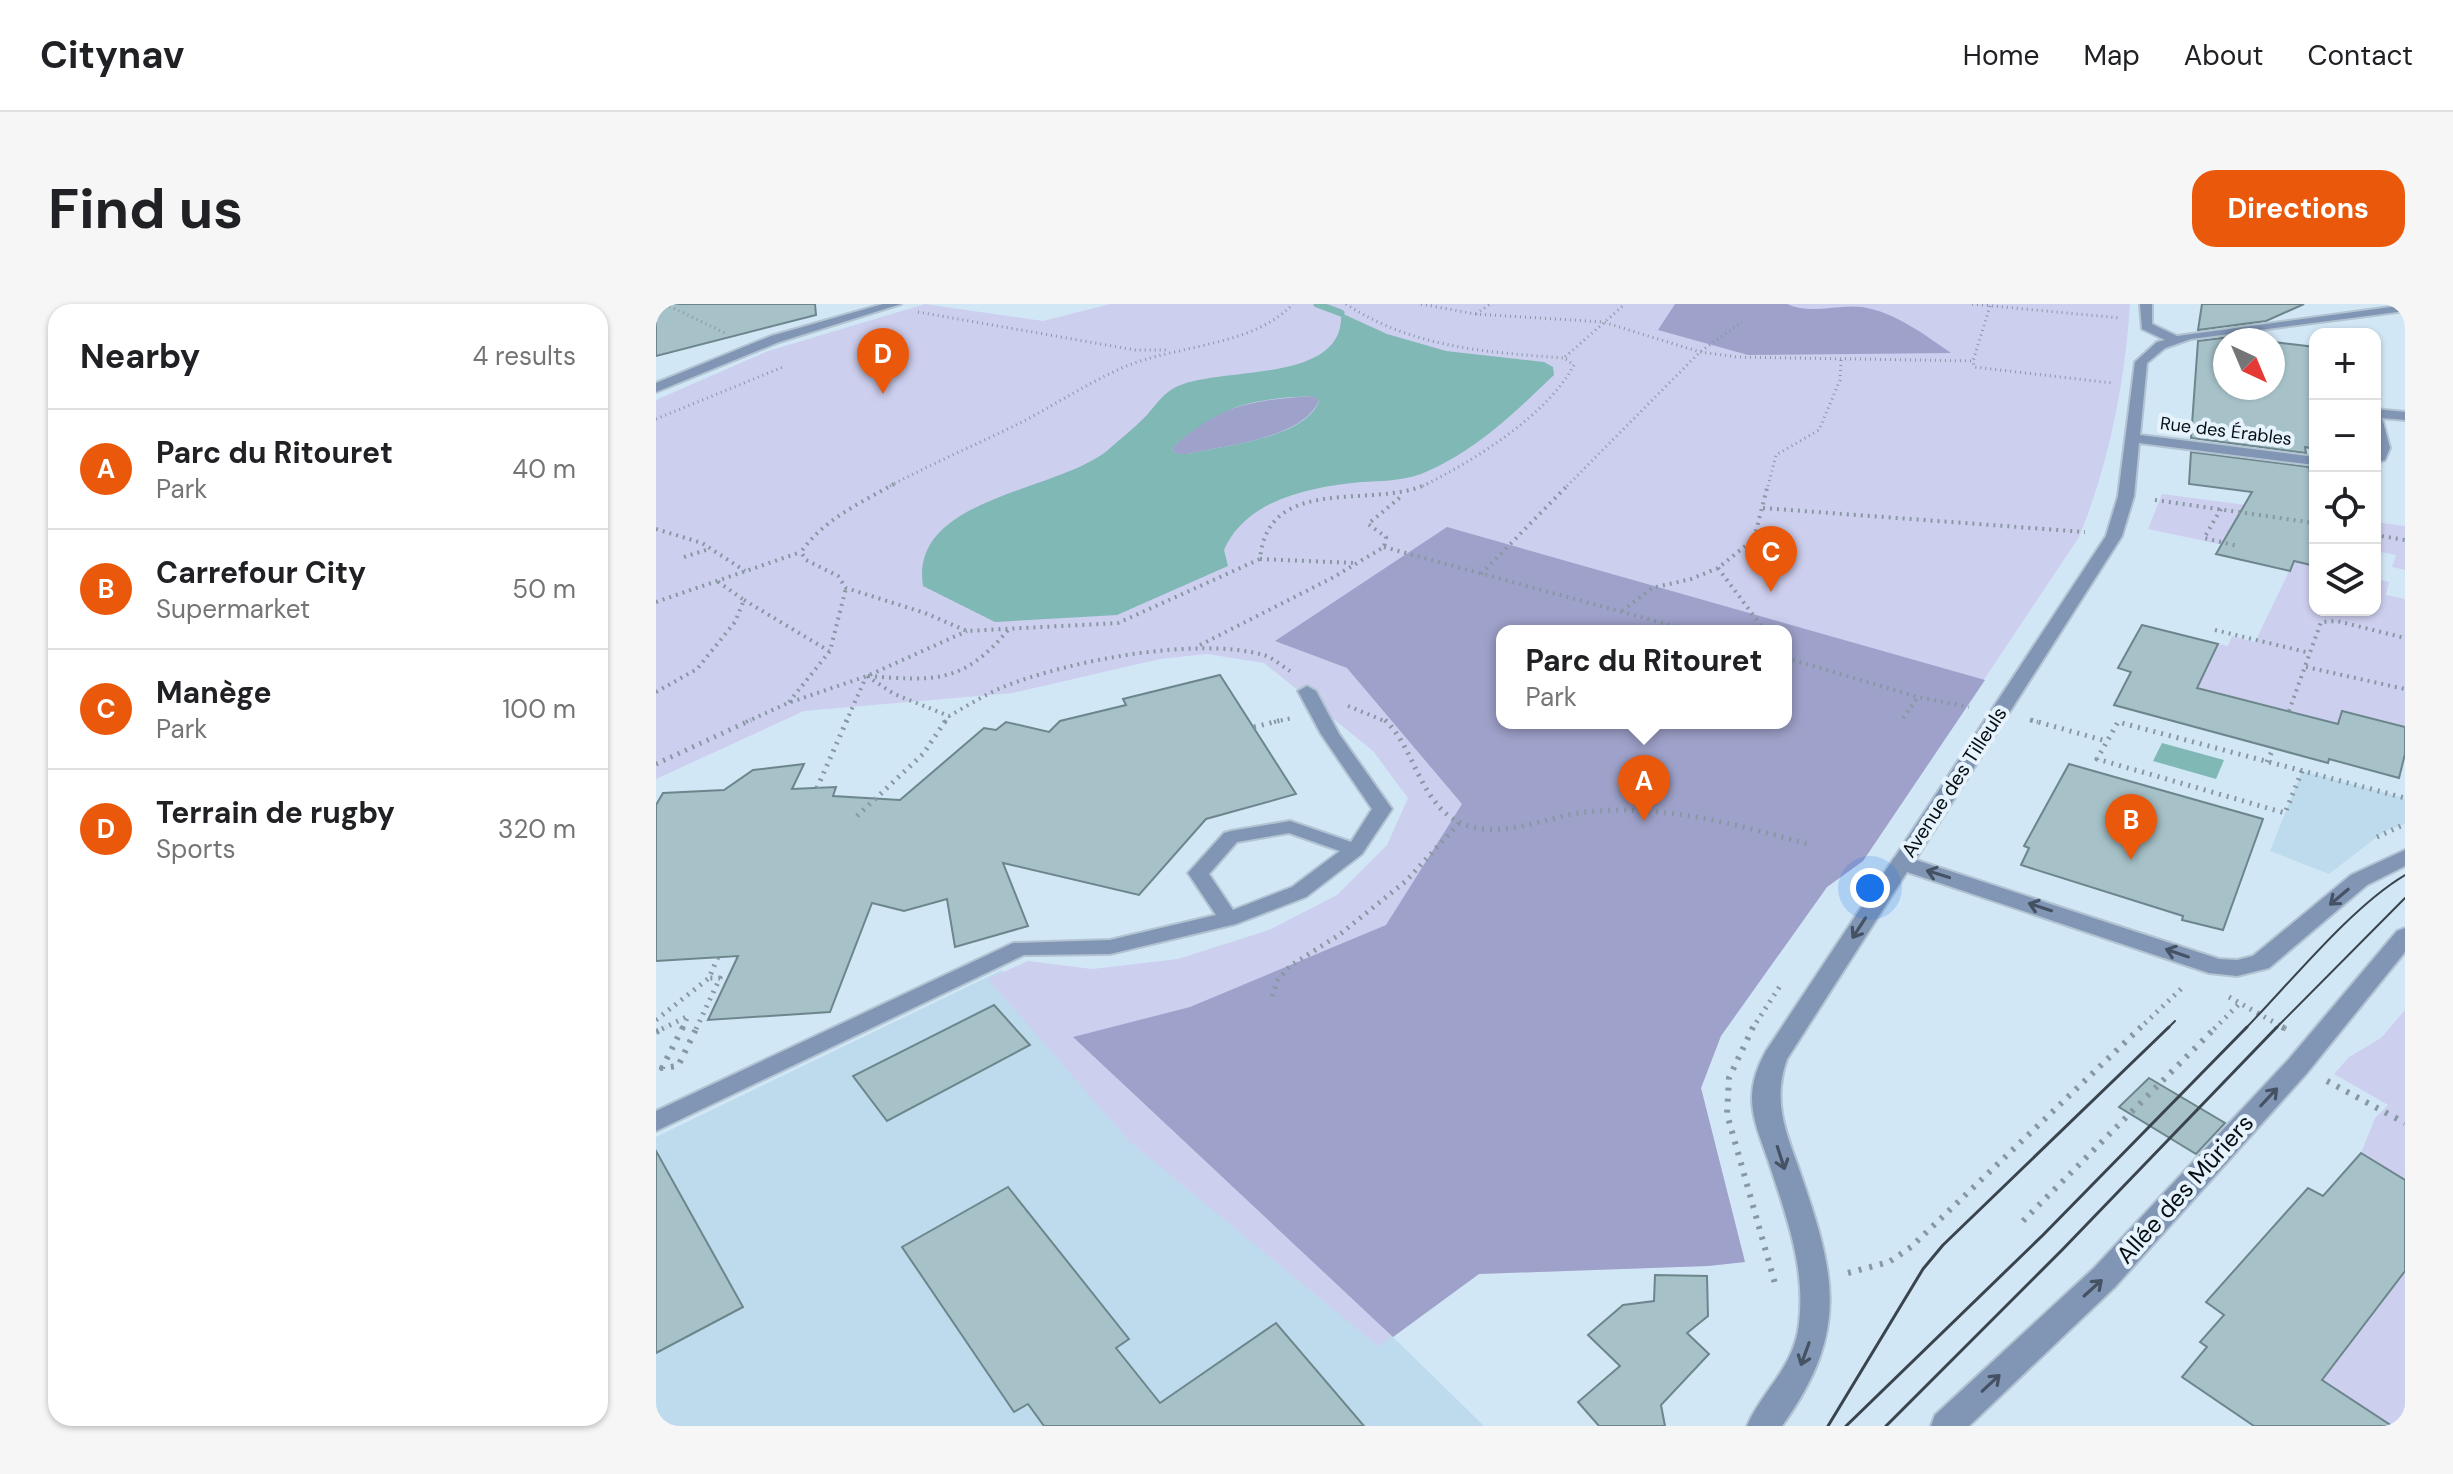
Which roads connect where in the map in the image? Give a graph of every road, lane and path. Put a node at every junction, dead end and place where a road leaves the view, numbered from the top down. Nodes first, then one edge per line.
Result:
1 (665, 304) edge
2 (865, 304) edge
3 (895, 304) edge
4 (1293, 304) edge
5 (1346, 304) edge
6 (1421, 304) edge
7 (1490, 304) edge
8 (1610, 304) edge
9 (1972, 304) edge
10 (2036, 304) edge
11 (2146, 304) edge
12 (2331, 304) edge
13 (1624, 305) edge
14 (1990, 306) edge
15 (881, 308) junction
16 (2405, 308) edge
17 (2043, 310) junction
18 (921, 311) dead end
19 (1475, 314) junction
20 (2351, 315) junction
21 (2145, 321) junction
22 (2310, 321) junction
23 (1603, 322) junction
24 (1742, 322) dead end
25 (2325, 328) edge
26 (2175, 340) junction
27 (755, 347) junction
28 (1173, 350) junction
29 (1700, 352) junction
30 (1564, 358) junction
31 (1841, 360) junction
32 (1973, 361) junction
33 (2138, 386) junction
34 (656, 388) edge
35 (2381, 414) edge
36 (2405, 416) edge
37 (2133, 438) junction
38 (2309, 460) edge
39 (1404, 495) junction
40 (2155, 500) dead end
41 (1763, 508) junction
42 (2221, 509) junction
43 (2309, 522) edge
44 (656, 529) edge
45 (2082, 531) dead end
46 (667, 532) junction
47 (656, 535) edge
48 (2381, 536) edge
49 (2405, 540) edge
50 (2238, 546) dead end
51 (1384, 547) junction
52 (709, 549) junction
53 (801, 552) junction
54 (684, 557) dead end
55 (1260, 559) junction
56 (1357, 563) junction
57 (1718, 568) junction
58 (746, 571) junction
59 (1481, 574) junction
60 (717, 581) junction
61 (846, 588) junction
62 (744, 600) junction
63 (656, 602) edge
64 (1622, 611) junction
65 (1671, 625) edge
66 (1762, 625) edge
67 (1008, 629) junction
68 (2215, 630) dead end
69 (967, 631) junction
70 (2405, 638) edge
71 (830, 651) junction
72 (2310, 653) junction
73 (1792, 660) edge
74 (2306, 667) junction
75 (867, 676) junction
76 (2405, 689) edge
77 (1307, 691) dead end
78 (656, 692) edge
79 (1918, 697) junction
80 (788, 703) junction
81 (1978, 705) dead end
82 (2289, 711) dead end
83 (1374, 715) dead end
84 (949, 716) junction
85 (1903, 718) dead end
86 (2026, 719) dead end
87 (1283, 720) dead end
88 (1254, 727) dead end
89 (2106, 741) junction
90 (2273, 749) dead end
91 (2267, 762) junction
92 (656, 764) edge
93 (2302, 771) junction
94 (817, 788) dead end
95 (2405, 798) edge
96 (857, 816) dead end
97 (1459, 823) junction
98 (1808, 844) dead end
99 (1355, 850) junction
100 (2405, 857) edge
101 (1902, 863) junction
102 (1229, 919) junction
103 (2405, 936) edge
104 (718, 957) dead end
105 (2217, 967) junction
106 (709, 978) junction
107 (2222, 993) dead end
108 (1272, 996) dead end
109 (2240, 1003) junction
110 (656, 1020) edge
111 (656, 1032) edge
112 (2306, 1055) junction
113 (656, 1122) edge
114 (2405, 1123) edge
115 (2023, 1221) dead end
116 (1818, 1278) junction
117 (1776, 1285) dead end
118 (1963, 1421) edge
119 (1763, 1426) edge

1 - 27 path
2 - 15 street
3 - 15 street
4 - 28 path
5 - 30 path
6 - 19 path
7 - 19 path
8 - 13 path
9 - 14 path
10 - 17 path
11 - 21 street
12 - 20 street
13 - 23 path
14 - 17 path
14 - 32 path
15 - 27 street
16 - 20 street
17 - 21 path
18 - 28 path
19 - 23 path
20 - 22 street
21 - 26 street
22 - 25 street
22 - 26 street
23 - 29 path
23 - 30 path
24 - 29 path
26 - 33 street, Avenue des Tilleuls
27 - 34 street
28 - 53 path
29 - 31 path
29 - 59 path
30 - 39 path
31 - 32 path
31 - 41 path
32 - 33 path
33 - 37 street, Avenue des Tilleuls
35 - 36 street
37 - 38 street, Rue des Érables
37 - 101 street, Avenue des Tilleuls
39 - 51 path
39 - 55 path
40 - 42 path
41 - 45 path
41 - 57 path
42 - 43 path
42 - 50 path
44 - 46 path
46 - 47 path
46 - 52 path
48 - 49 path
51 - 56 path
51 - 59 path
52 - 54 path
52 - 58 path
53 - 58 path
53 - 61 path
55 - 56 path
55 - 67 path
56 - 84 path
57 - 64 path
57 - 66 path
58 - 60 path
59 - 64 path
60 - 62 path
60 - 63 path
61 - 69 path
61 - 71 path
62 - 71 path
62 - 78 path
64 - 65 path
67 - 69 path
67 - 75 path
68 - 72 path
69 - 75 path
70 - 72 path
71 - 80 path
72 - 74 path
73 - 79 path
74 - 76 path
74 - 82 path
75 - 80 path
75 - 84 path
75 - 94 path
77 - 99 lane
79 - 81 path
79 - 85 path
80 - 92 path
83 - 97 path
84 - 96 path
86 - 89 path
87 - 88 path
89 - 91 path
89 - 93 path
90 - 91 path
91 - 93 path
93 - 95 path
97 - 98 path
97 - 108 path
99 - 102 lane
99 - 102 lane
100 -> 105 street
105 -> 101 street
101 -> 116 street, Avenue des Tilleuls
102 - 113 lane
103 - 112 street, Allée des Mûriers
104 - 106 path
105 - 116 path
106 - 110 path
106 - 111 path
107 - 109 path
109 - 112 path
109 - 115 path
112 - 114 path
118 -> 112 street, Allée des Mûriers
116 - 117 path
116 -> 119 street

